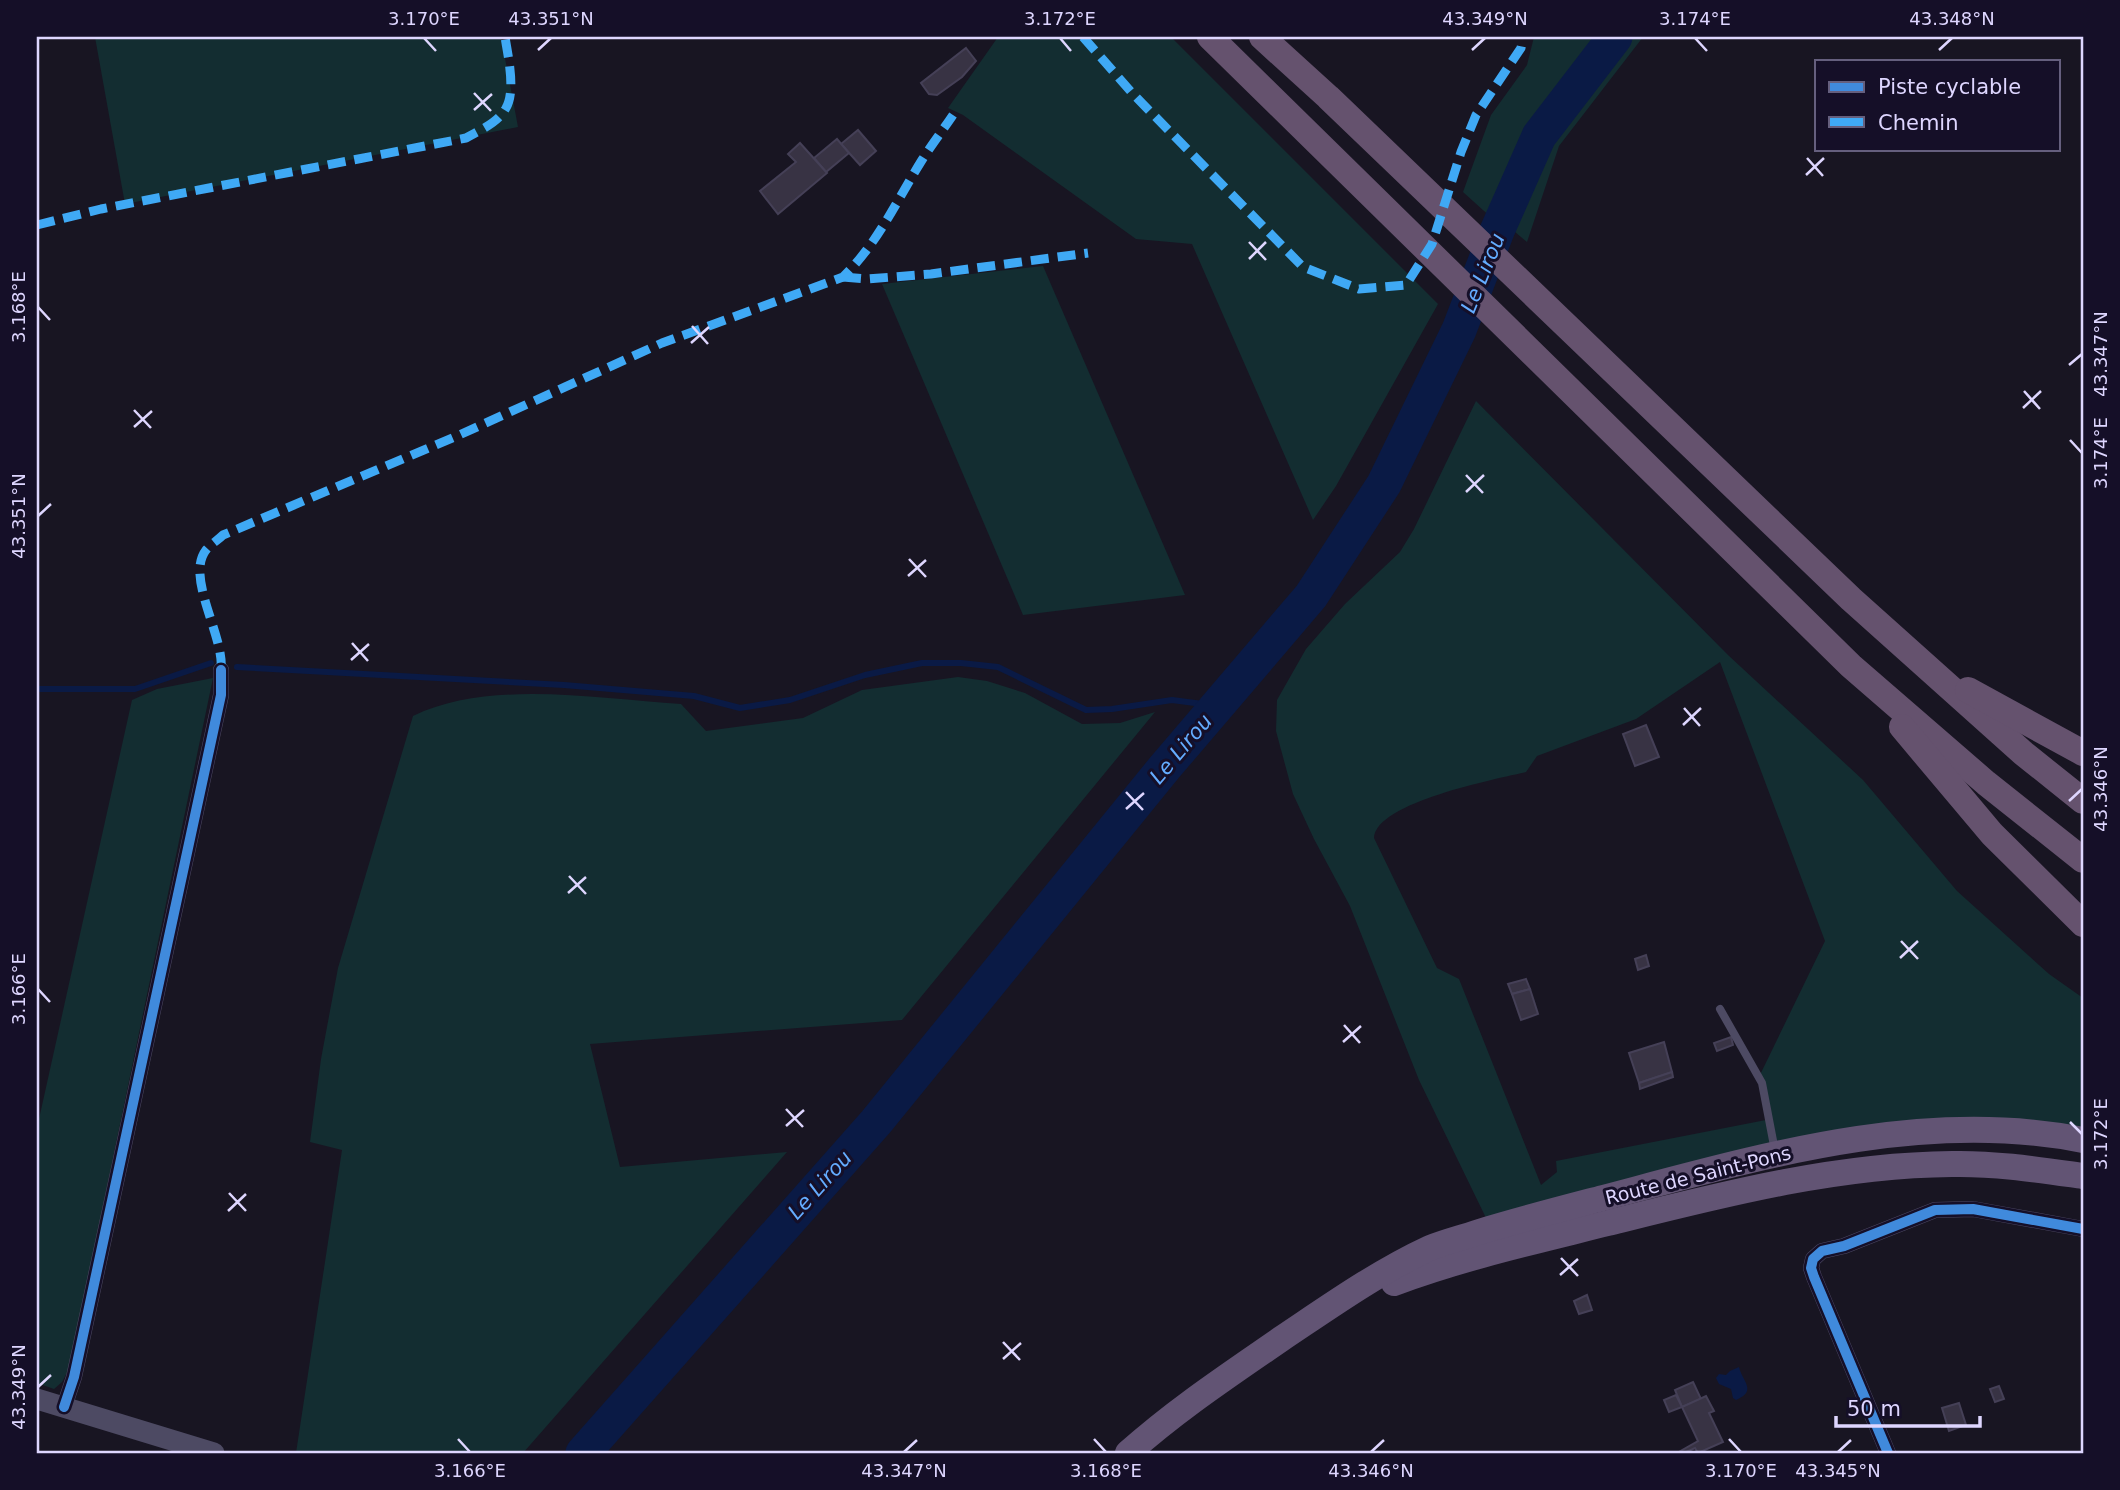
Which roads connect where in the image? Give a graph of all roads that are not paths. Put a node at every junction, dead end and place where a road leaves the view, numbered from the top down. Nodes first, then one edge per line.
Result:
1 (1210, 37) edge
2 (1262, 37) edge
3 (1851, 599) junction
4 (1852, 666) junction
5 (221, 670) dead end
6 (2083, 753) edge
7 (2083, 801) edge
8 (2083, 860) edge
9 (2083, 924) edge
10 (1720, 1009) dead end
11 (2083, 1140) edge
12 (1776, 1155) junction
13 (2083, 1176) edge
14 (2083, 1228) edge
15 (1333, 1305) junction
16 (37, 1399) edge
17 (64, 1407) junction
18 (174, 1448) edge
19 (214, 1453) edge
20 (1128, 1453) edge
21 (1888, 1453) edge

1 - 4 highway
2 - 3 highway
3 - 6 highway
3 - 7 highway
4 - 8 highway
4 - 9 highway
5 - 17 street
10 - 12 lane
11 - 12 main road, Route de Saint-Pons
12 - 15 main road, Route de Saint-Pons
13 - 15 main road, Route de Saint-Pons
14 - 21 street
15 - 20 main road, Route de Saint-Pons
16 - 17 street
17 - 18 street
18 - 19 street

